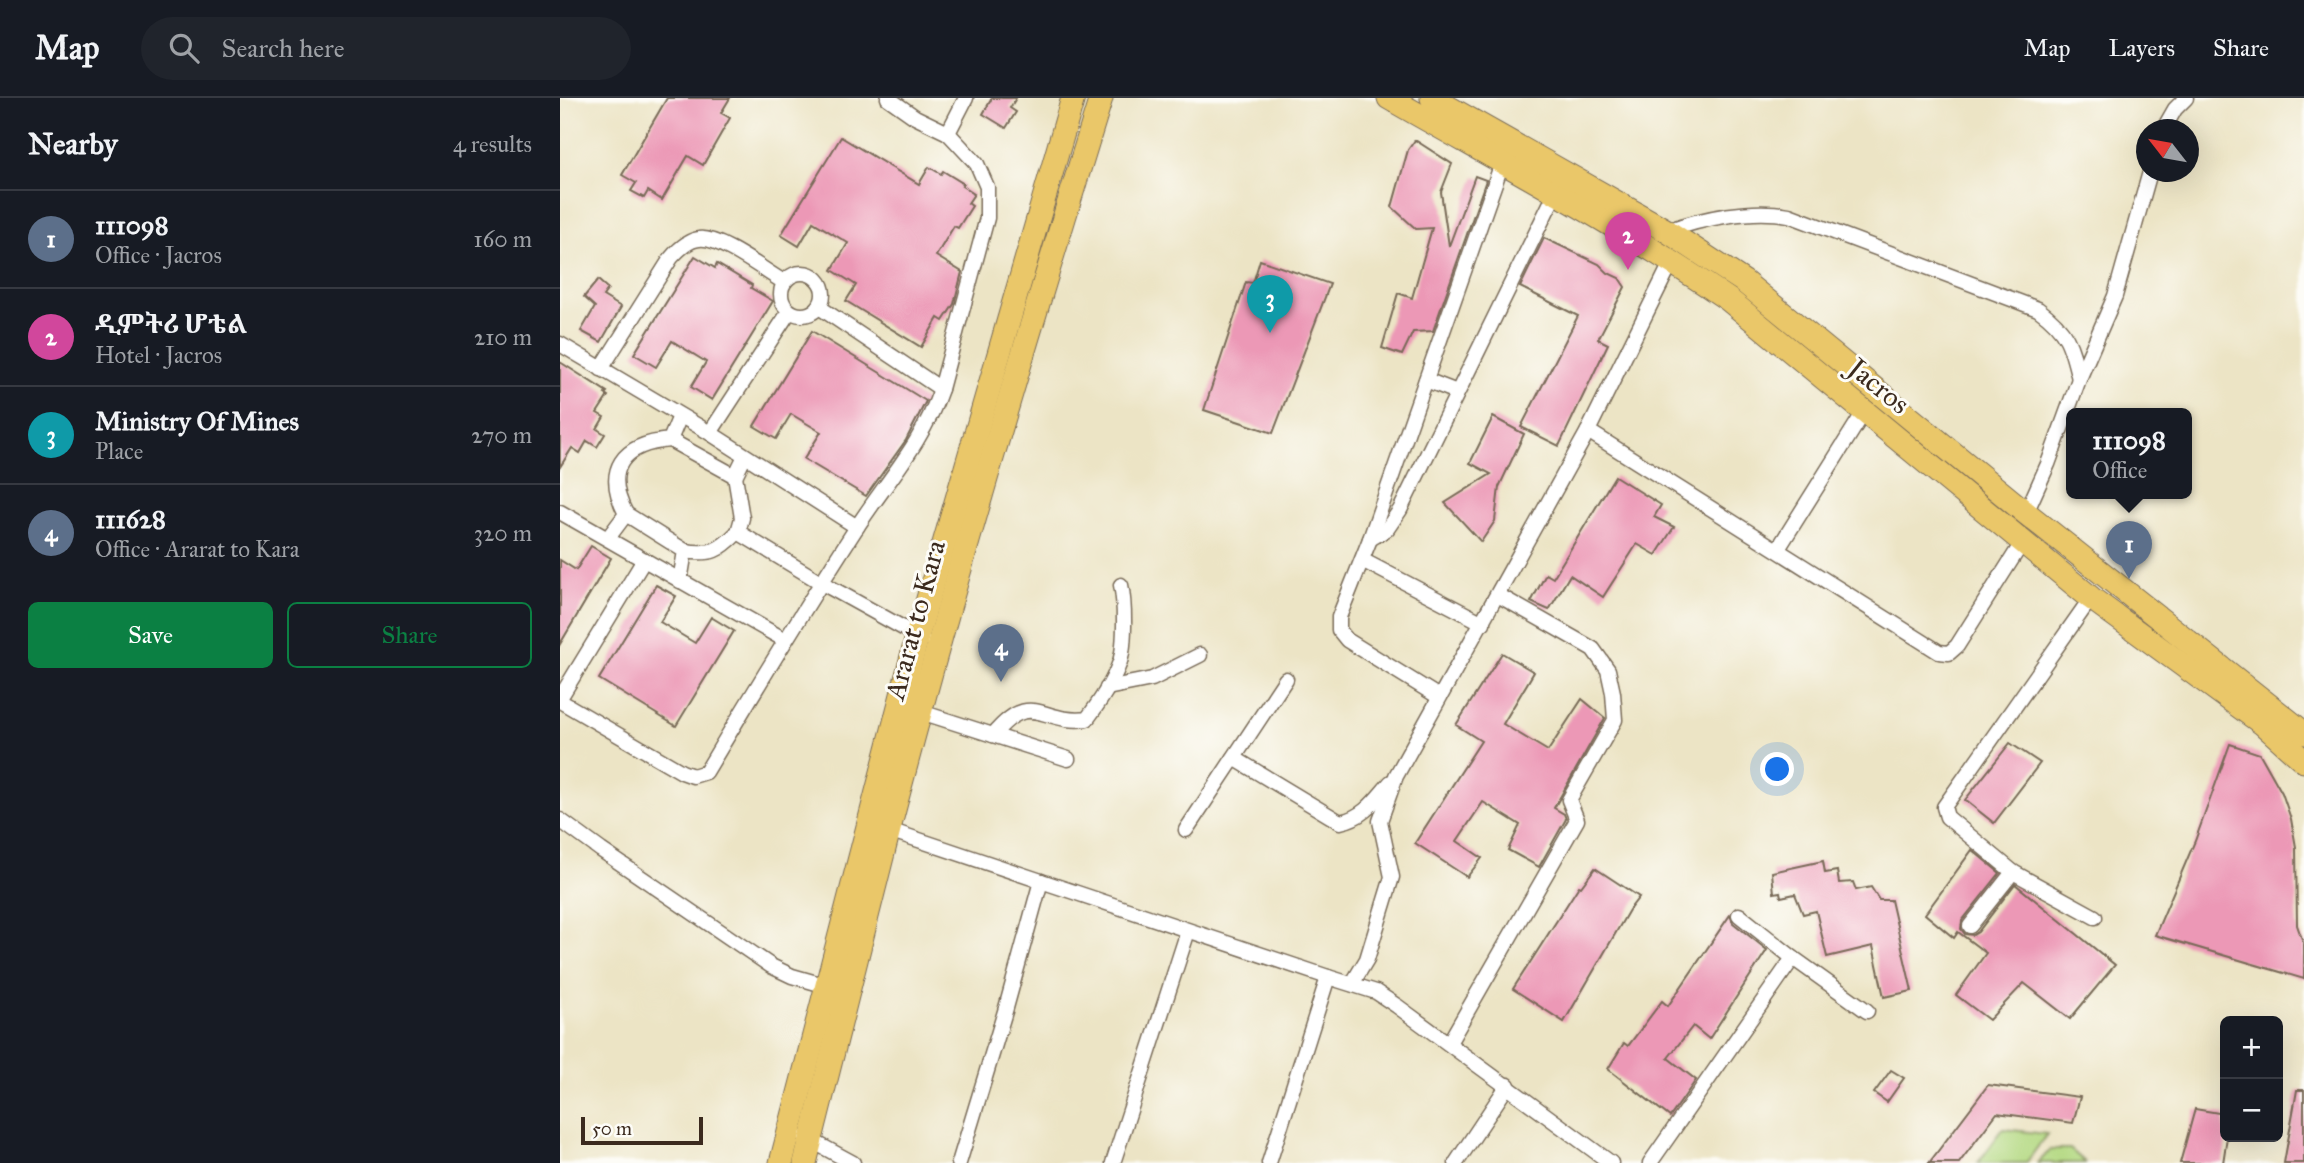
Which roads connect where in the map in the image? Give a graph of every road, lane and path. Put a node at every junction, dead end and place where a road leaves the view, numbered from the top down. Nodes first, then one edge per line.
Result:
1 (888, 98) edge
2 (966, 98) edge
3 (1073, 98) edge
4 (1101, 98) edge
5 (1390, 98) edge
6 (1432, 98) edge
7 (2186, 98) edge
8 (2169, 119) edge
9 (948, 133) junction
10 (1502, 163) junction
11 (2147, 182) edge
12 (1556, 191) junction
13 (1667, 231) junction
14 (1672, 261) junction
15 (1743, 281) junction
16 (784, 282) junction
17 (1729, 300) junction
18 (819, 307) junction
19 (789, 312) junction
20 (560, 344) edge
21 (601, 369) junction
22 (2079, 379) junction
23 (1426, 380) junction
24 (941, 389) junction
25 (1457, 392) junction
26 (2068, 408) edge
27 (1864, 412) junction
28 (2066, 415) edge
29 (680, 416) junction
30 (1588, 432) junction
31 (710, 433) junction
32 (670, 440) junction
33 (745, 456) junction
34 (735, 476) junction
35 (560, 512) edge
36 (2026, 513) junction
37 (626, 514) junction
38 (857, 527) junction
39 (738, 532) junction
40 (608, 538) junction
41 (1370, 539) junction
42 (2022, 543) junction
43 (1778, 549) junction
44 (685, 551) junction
45 (644, 560) junction
46 (1362, 560) junction
47 (680, 582) junction
48 (822, 583) junction
49 (1121, 586) dead end
50 (1498, 596) junction
51 (2091, 598) junction
52 (1483, 623) junction
53 (918, 637) junction
54 (785, 640) junction
55 (940, 644) junction
56 (1200, 655) dead end
57 (1286, 679) dead end
58 (1107, 688) junction
59 (1439, 697) junction
60 (560, 700) edge
61 (921, 712) junction
62 (993, 735) junction
63 (2300, 747) edge
64 (1234, 758) junction
65 (1068, 760) dead end
66 (1396, 776) junction
67 (2304, 779) edge
68 (560, 820) edge
69 (889, 830) junction
70 (1186, 830) dead end
71 (2013, 872) junction
72 (1041, 881) junction
73 (1739, 915) dead end
74 (2095, 917) dead end
75 (1970, 926) dead end
76 (1188, 931) junction
77 (1793, 958) junction
78 (1328, 977) junction
79 (1352, 984) junction
80 (827, 986) junction
81 (1867, 1012) dead end
82 (1448, 1042) junction
83 (1507, 1085) junction
84 (791, 1128) junction
85 (811, 1141) junction
86 (1462, 1161) edge
87 (781, 1163) edge
88 (805, 1163) edge
89 (853, 1163) edge
90 (959, 1163) edge
91 (1113, 1163) edge
92 (1269, 1163) edge
93 (1611, 1163) edge
94 (1650, 1163) edge

1 - 9 street
2 - 9 street
3 - 53 main road, Ararat to Kara
4 - 55 main road, Ararat to Kara
5 - 10 main road, Jacros
6 - 13 main road, Jacros
7 - 8 street
9 - 24 street
10 - 12 main road, Jacros
10 - 23 street
11 - 22 street
12 - 14 main road, Jacros
12 - 25 street
13 - 15 main road, Jacros
13 - 22 street
14 - 17 main road, Jacros
14 - 30 street
15 - 17 main road
15 - 36 main road, Jacros
16 - 18 street
16 - 19 street
16 - 21 street
17 - 27 main road, Jacros
18 - 19 street
18 - 24 street
19 - 31 street
20 - 21 street
21 - 29 street
22 - 26 street
23 - 25 street
23 - 41 street
24 - 38 street
25 - 41 street
27 - 42 main road, Jacros
27 - 43 street
28 - 36 street
29 - 31 street
29 - 32 street
30 - 43 street
30 - 50 street
31 - 33 street
32 - 34 street
32 - 37 street
33 - 34 street
33 - 38 street
34 - 39 street
35 - 40 street
36 - 63 main road, Jacros
37 - 40 street
37 - 44 street
38 - 48 street
39 - 44 street
39 - 48 street
40 - 45 street
41 - 46 street
42 - 43 street
42 - 51 main road, Jacros
44 - 47 street
45 - 47 street
45 - 60 street
46 - 52 street
46 - 59 street
47 - 54 street
48 - 53 street
48 - 54 street
49 - 58 street
50 - 52 street
50 - 82 street
51 - 63 main road, Jacros
51 - 71 street
52 - 59 street
53 - 55 street
53 - 80 main road, Ararat to Kara
54 - 60 street
55 - 61 main road, Ararat to Kara
56 - 58 street
57 - 64 street
58 - 62 street
59 - 66 street
61 - 62 street
61 - 69 main road, Ararat to Kara
62 - 65 street
63 - 67 main road
64 - 66 street
64 - 70 street
66 - 79 street
68 - 80 street
69 - 72 street
69 - 85 main road, Ararat to Kara
71 - 74 street
71 - 75 street
72 - 76 street
72 - 90 street
73 - 77 street
76 - 78 street
76 - 91 street
77 - 81 street
77 - 94 street
78 - 79 street
78 - 92 street
79 - 82 street
80 - 84 main road, Ararat to Kara
82 - 83 street
83 - 86 street
83 - 93 street
84 - 85 street
84 - 87 main road, Ararat to Kara
85 - 88 main road, Ararat to Kara
85 - 89 street

